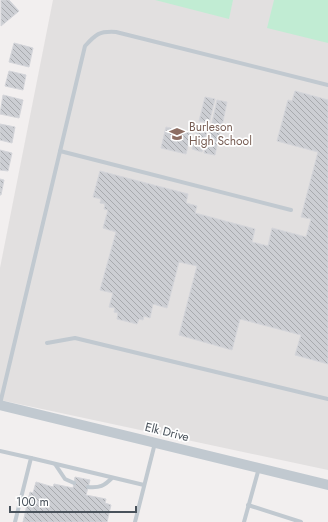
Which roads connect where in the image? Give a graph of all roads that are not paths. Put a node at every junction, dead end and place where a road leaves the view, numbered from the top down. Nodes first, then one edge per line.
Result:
1 (328, 85) edge
2 (60, 151) junction
3 (291, 210) dead end
4 (47, 343) dead end
5 (328, 399) edge
6 (0, 405) edge
7 (155, 442) junction
8 (0, 451) edge
9 (31, 458) junction
10 (55, 464) junction
11 (259, 468) junction
12 (112, 478) junction
13 (74, 484) dead end
14 (144, 485) junction
15 (328, 485) edge
16 (88, 487) dead end
17 (248, 505) junction
18 (15, 522) edge
19 (135, 522) edge
20 (244, 522) edge
21 (301, 522) edge

1 - 2 lane
2 - 3 lane
2 - 6 lane
4 - 5 lane
6 - 7 street, Elk Drive
7 - 11 street, Elk Drive
7 - 14 lane
8 - 9 lane
9 - 10 lane
9 - 18 lane
10 - 12 lane
10 - 13 lane
11 - 15 street, Elk Drive
11 - 17 lane
12 - 14 lane
12 - 16 lane
14 - 19 lane
17 - 20 lane
17 - 21 lane

